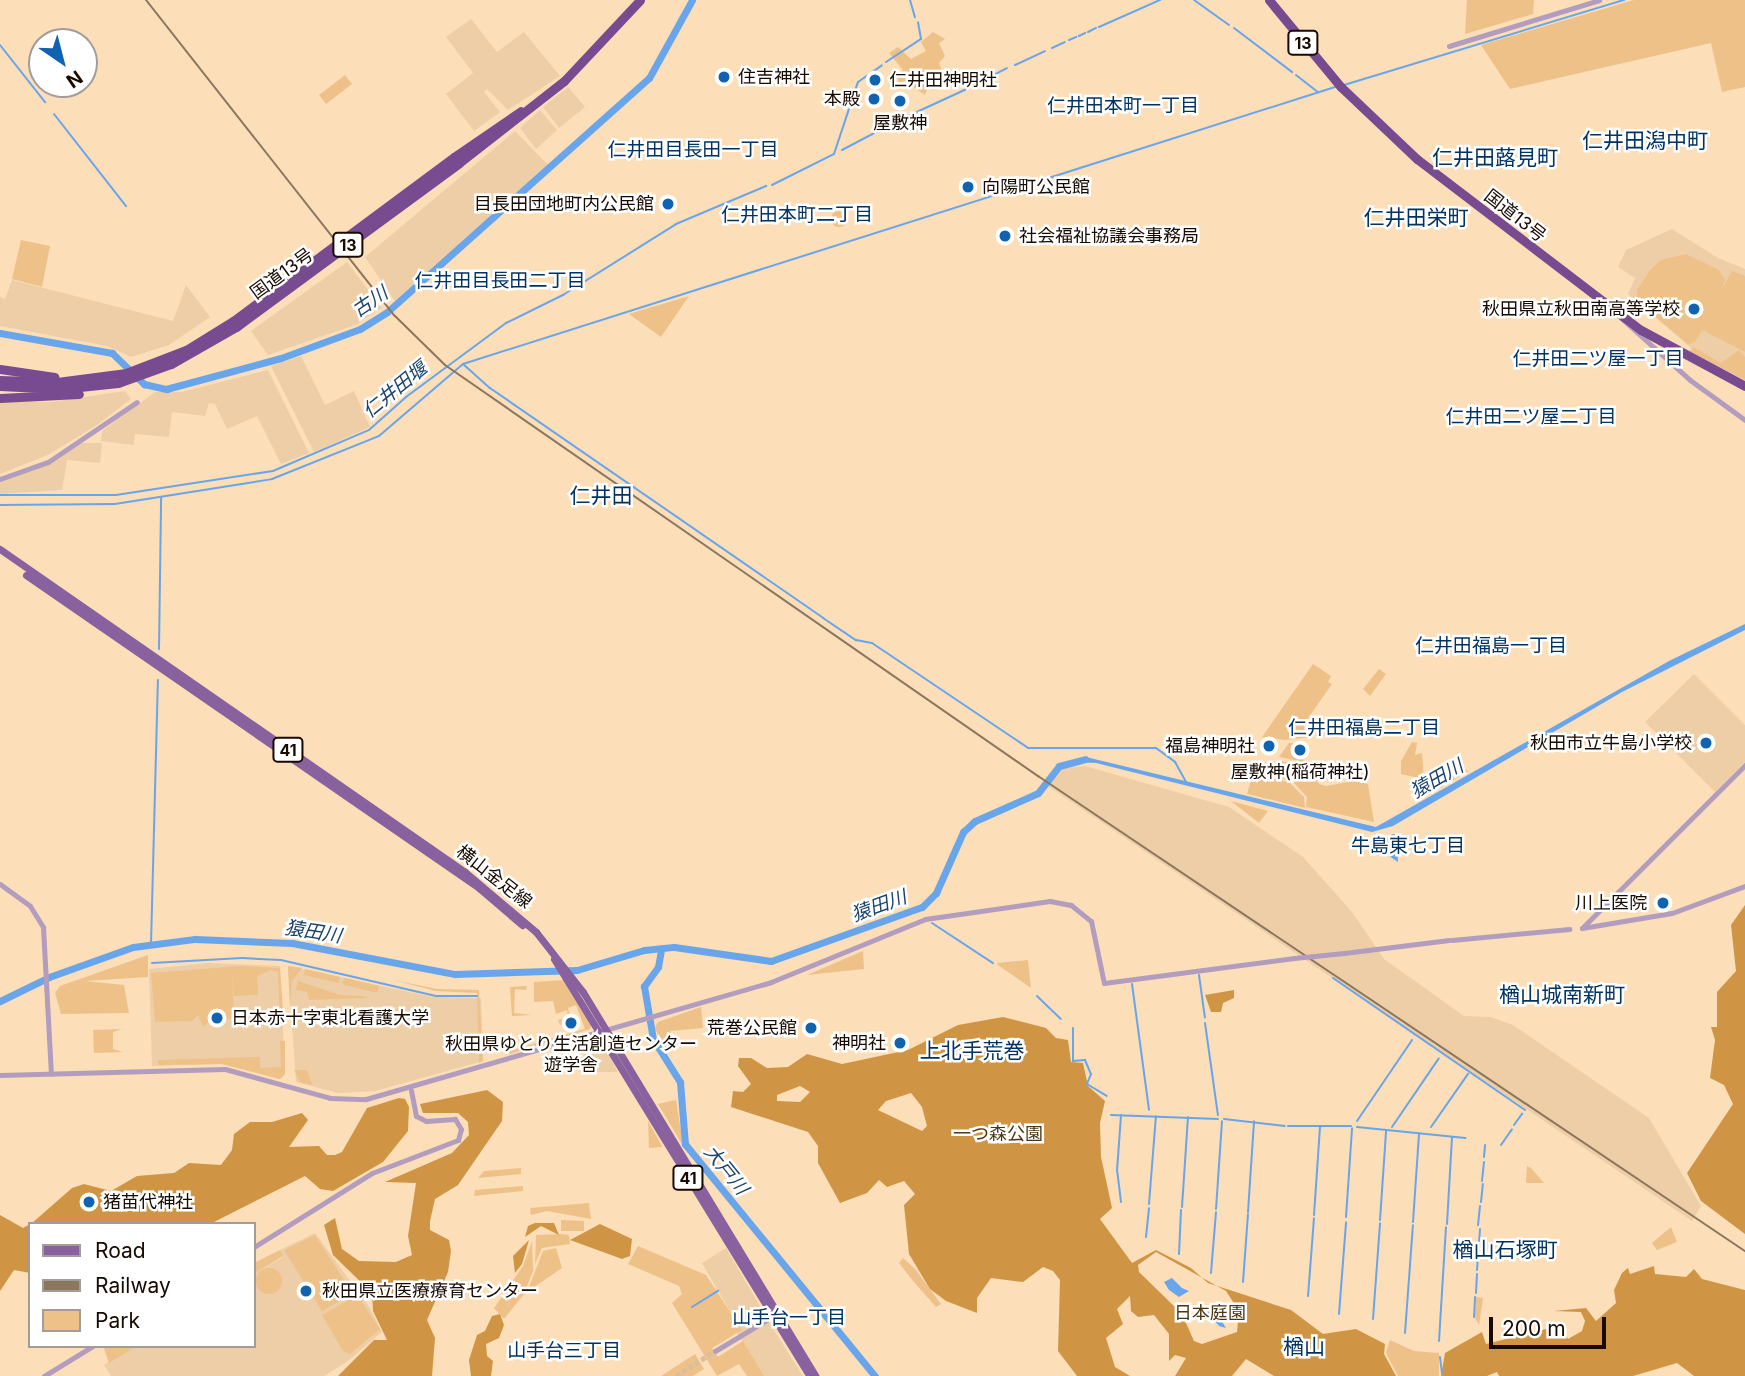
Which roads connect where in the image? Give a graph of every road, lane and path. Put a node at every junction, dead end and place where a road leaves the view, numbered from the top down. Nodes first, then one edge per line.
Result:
1 (640, 0) edge
2 (1269, 0) edge
3 (1599, 0) edge
4 (1449, 46) dead end
5 (1619, 315) junction
6 (1680, 352) junction
7 (0, 369) edge
8 (1678, 370) junction
9 (129, 376) junction
10 (87, 380) junction
11 (1, 383) edge
12 (118, 383) junction
13 (1745, 386) edge
14 (0, 398) edge
15 (137, 402) dead end
16 (1745, 420) edge
17 (0, 479) edge
18 (0, 549) edge
19 (0, 556) edge
20 (1745, 765) edge
21 (0, 884) edge
22 (1745, 886) edge
23 (1569, 929) dead end
24 (562, 966) junction
25 (605, 1032) junction
26 (0, 1074) edge
27 (51, 1074) junction
28 (411, 1090) junction
29 (256, 1246) edge
30 (774, 1315) junction
31 (90, 1348) edge
32 (715, 1352) tunnel mouth
33 (44, 1376) edge
34 (810, 1376) edge
35 (816, 1376) edge

1 - 9 highway, 国道13号 / 13, bridge
2 - 5 highway, 国道13号 / 13
3 - 4 street
5 - 6 highway, 国道13号 / 13
5 - 8 street
6 - 8 street
6 - 13 highway, 国道13号 / 13
7 - 10 highway, 13
8 - 16 street
9 - 10 highway, 国道13号 / 13
9 - 12 highway, 国道13号 / 13
10 - 11 highway, 国道13号 / 13
11 - 12 highway, 国道13号 / 13
12 - 14 highway, 13
15 - 17 street
18 - 24 main road, 横山金足線 / 41
19 - 24 main road, 横山金足線 / 41
20 - 22 street
21 - 27 street
23 - 25 street, bridge
24 - 25 main road, 横山金足線 / 41
25 - 28 street
25 - 30 main road, 横山金足線 / 41
26 - 27 street
27 - 28 street
28 - 29 street
30 - 32 street
30 - 34 main road, 横山金足線 / 41
30 - 35 main road, 横山金足線 / 41
31 - 33 street

